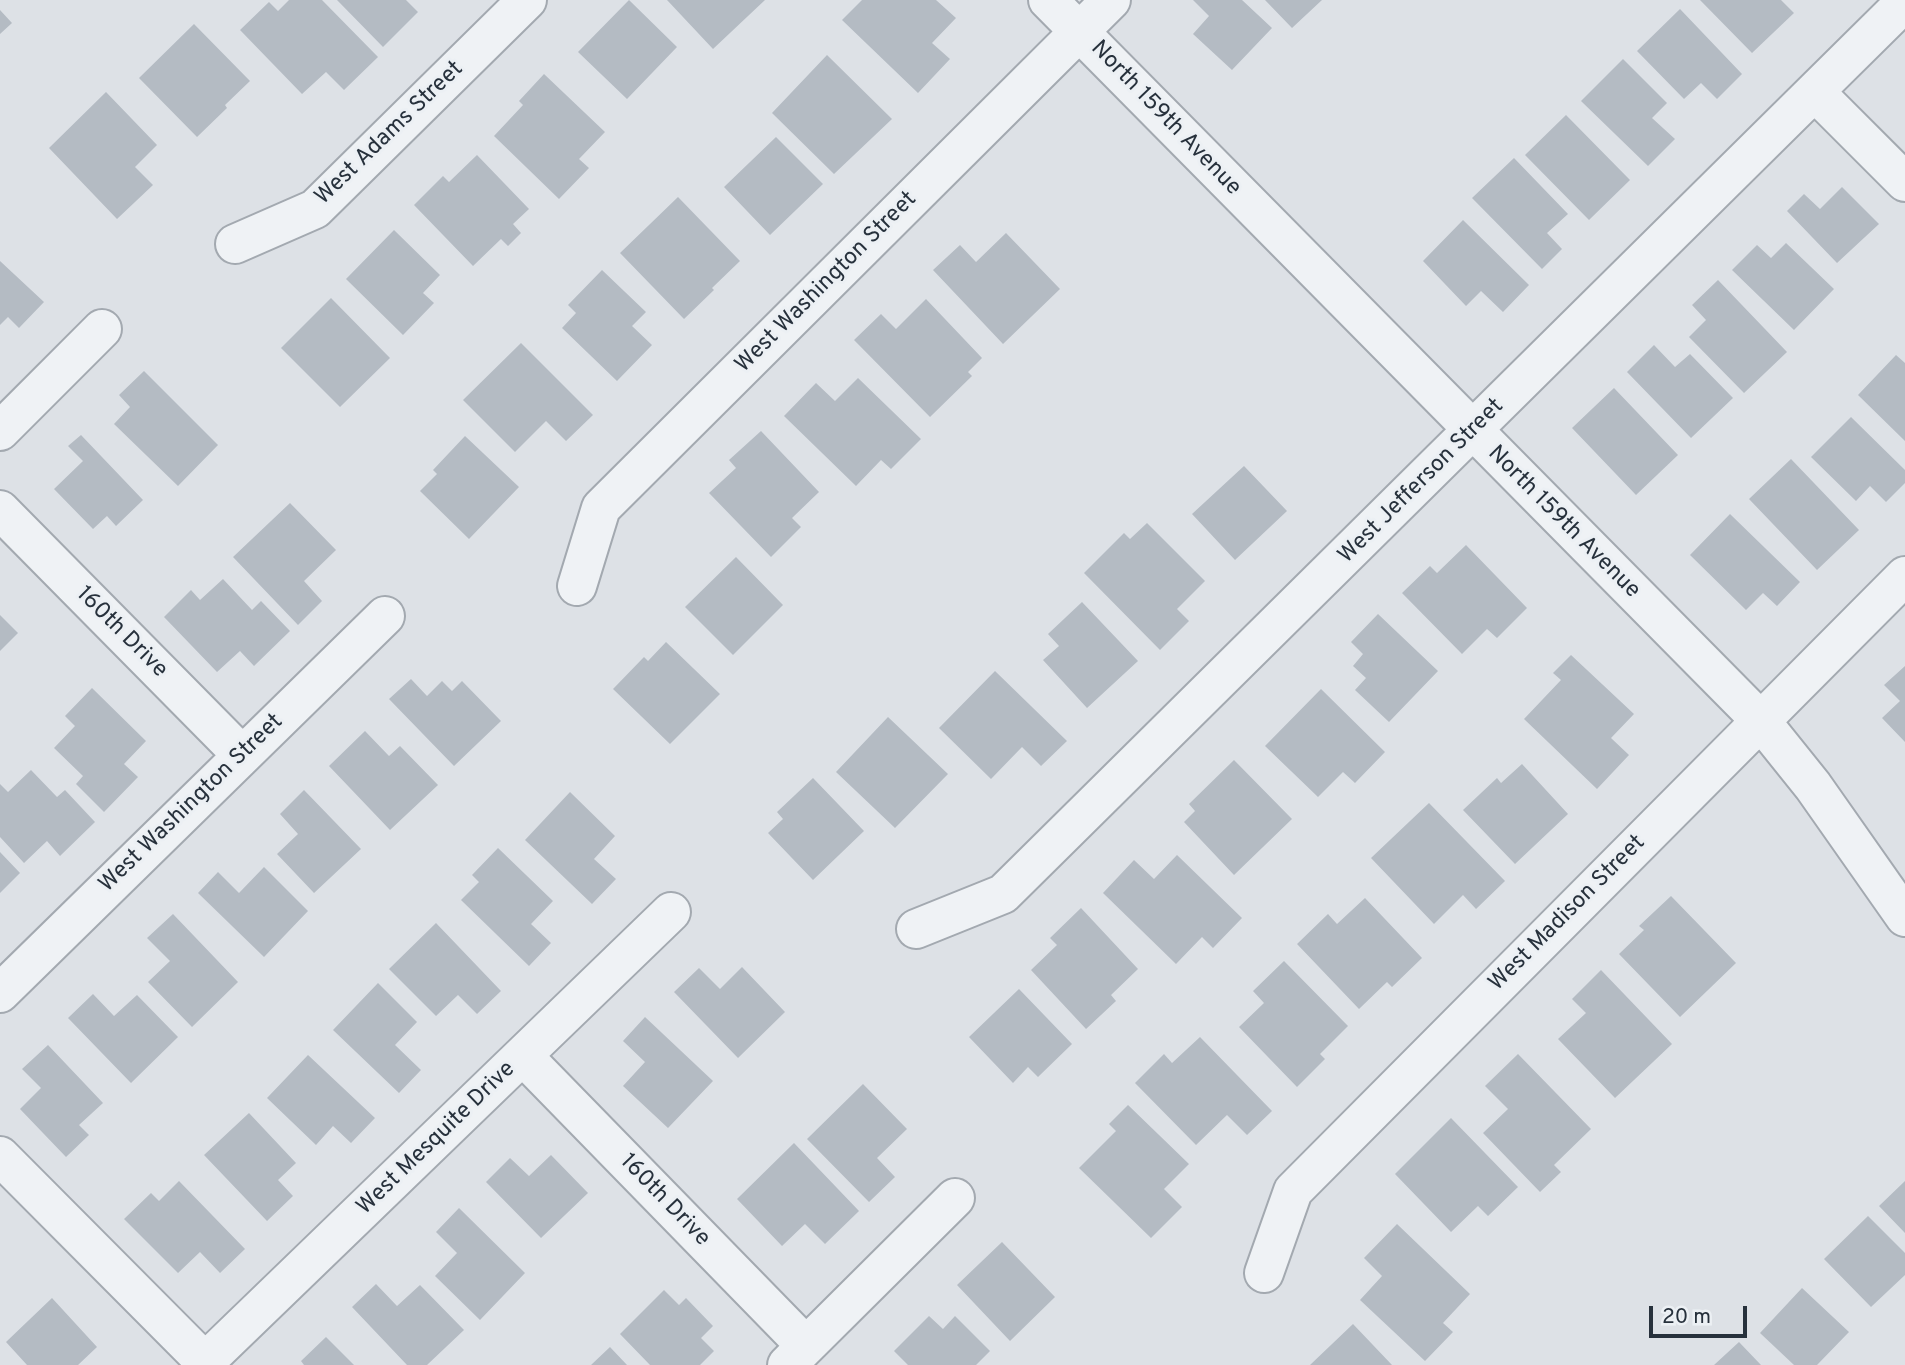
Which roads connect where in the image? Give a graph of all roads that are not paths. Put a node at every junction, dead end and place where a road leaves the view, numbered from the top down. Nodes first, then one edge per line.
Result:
1 (527, 0) edge
2 (1048, 0) edge
3 (1111, 0) edge
4 (1905, 2) edge
5 (1080, 31) junction
6 (1815, 92) junction
7 (1905, 182) edge
8 (235, 244) dead end
9 (102, 330) dead end
10 (0, 432) edge
11 (1473, 432) junction
12 (0, 510) edge
13 (1905, 576) edge
14 (577, 586) dead end
15 (385, 616) dead end
16 (1760, 720) junction
17 (242, 755) junction
18 (671, 912) dead end
19 (1905, 917) edge
20 (916, 929) dead end
21 (0, 993) edge
22 (523, 1056) junction
23 (0, 1156) edge
24 (955, 1198) dead end
25 (1264, 1273) dead end
26 (796, 1355) edge
27 (205, 1364) edge

1 - 8 street, West Adams Street
2 - 5 street, North 159th Avenue
3 - 5 street, West Washington Street
4 - 6 street, West Jefferson Street
5 - 11 street, North 159th Avenue
5 - 14 street, West Washington Street
6 - 7 street
6 - 11 street, West Jefferson Street
9 - 10 street
11 - 16 street, North 159th Avenue
11 - 20 street, West Jefferson Street
12 - 17 street, 160th Drive
13 - 16 street, West Madison Street
15 - 17 street, West Washington Street
16 - 19 street, North 159th Avenue
16 - 25 street, West Madison Street
17 - 21 street, West Washington Street
18 - 22 street, West Mesquite Drive
22 - 26 street, 160th Drive
22 - 27 street, West Mesquite Drive
23 - 27 street
24 - 26 street

